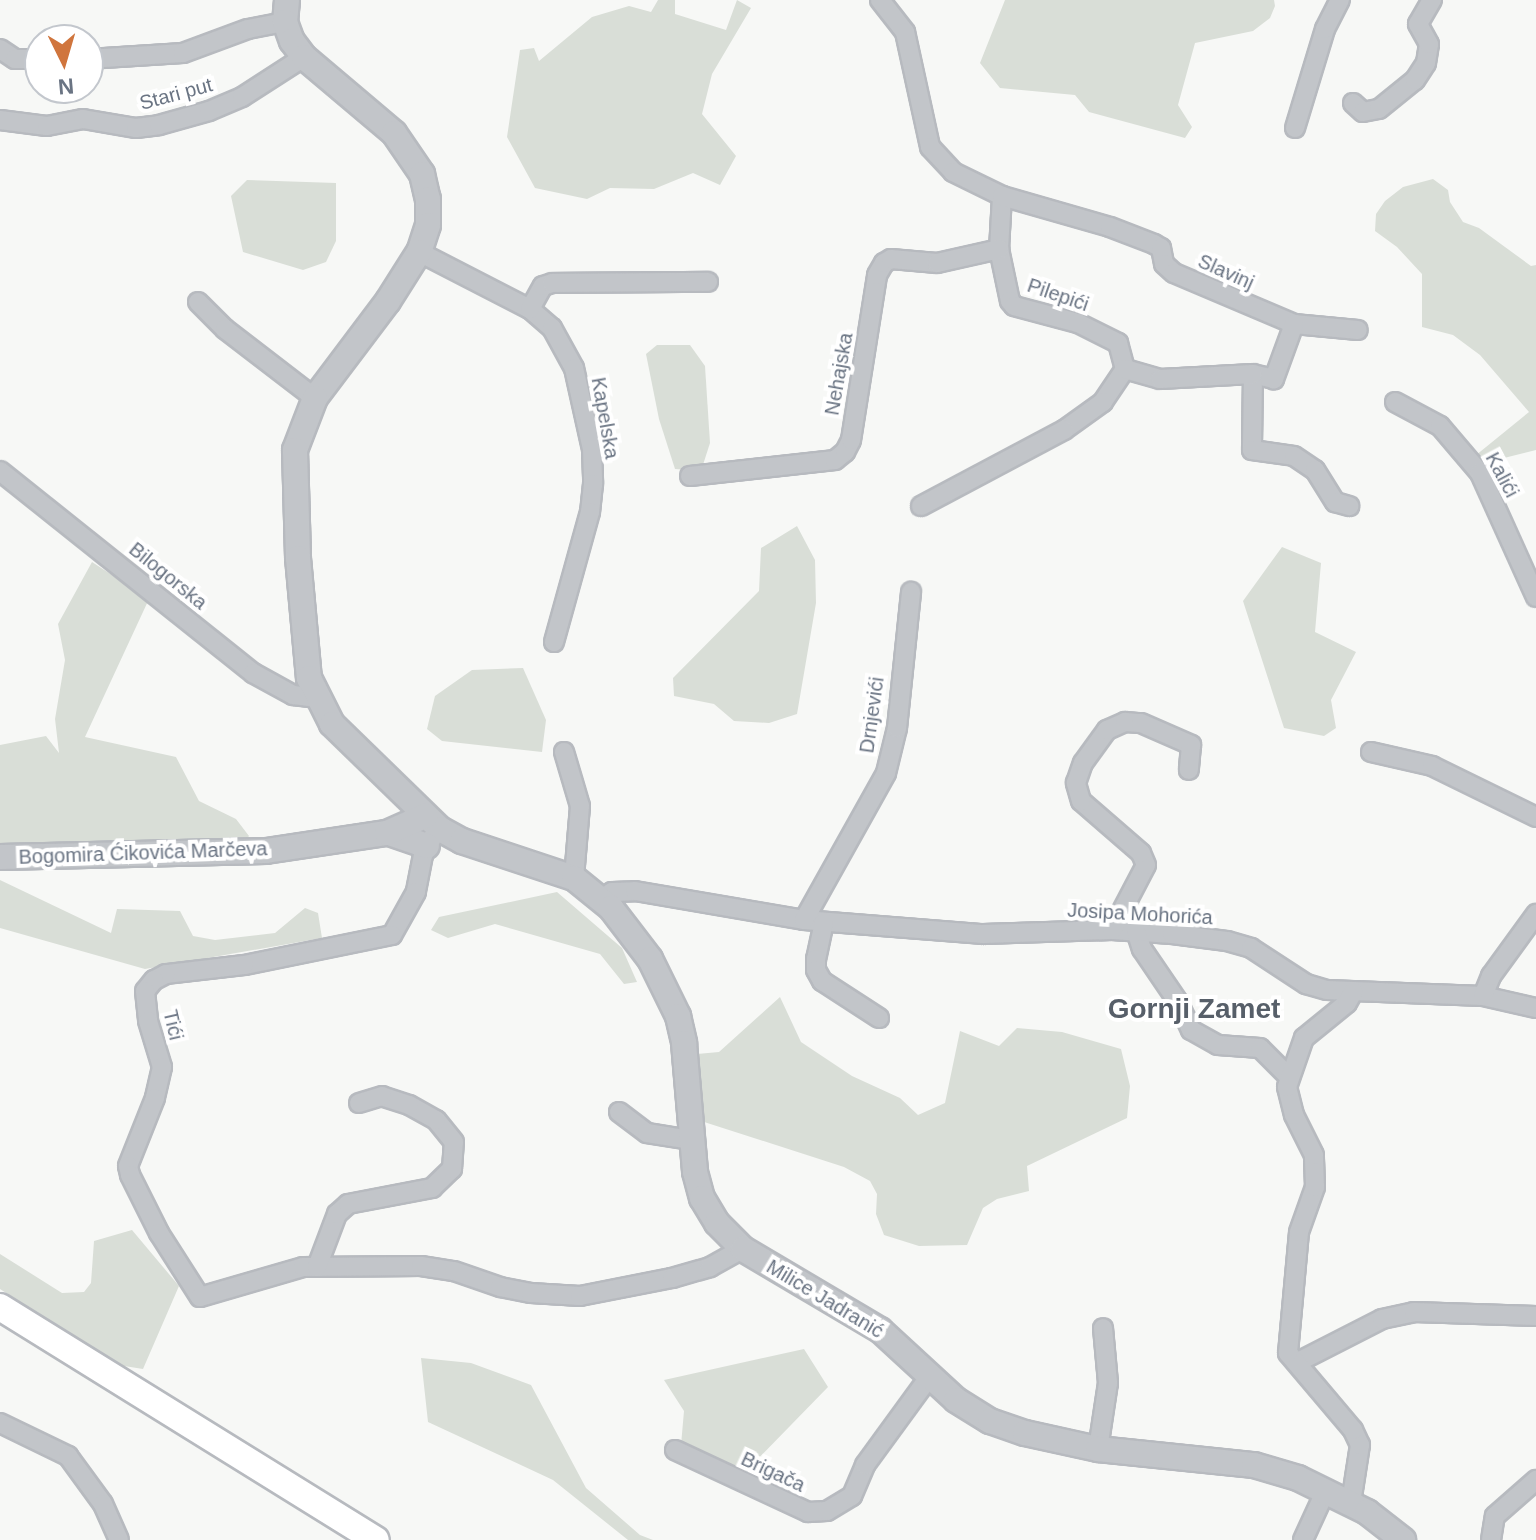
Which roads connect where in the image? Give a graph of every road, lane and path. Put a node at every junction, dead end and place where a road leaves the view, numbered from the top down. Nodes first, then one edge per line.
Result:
1 (880, 0) edge
2 (1340, 0) edge
3 (1432, 0) edge
4 (286, 11) edge
5 (0, 49) edge
6 (304, 57) junction
7 (104, 58) edge
8 (24, 59) edge
9 (1353, 103) dead end
10 (0, 120) edge
11 (1295, 128) dead end
12 (1002, 196) junction
13 (999, 249) junction
14 (419, 252) junction
15 (708, 282) dead end
16 (198, 302) dead end
17 (530, 309) junction
18 (1294, 324) junction
19 (1358, 330) dead end
20 (1125, 369) junction
21 (1253, 374) junction
22 (315, 398) junction
23 (1395, 402) dead end
24 (0, 471) edge
25 (690, 476) dead end
26 (921, 506) dead end
27 (1349, 506) dead end
28 (911, 592) dead end
29 (1536, 597) edge
30 (554, 642) dead end
31 (316, 698) junction
32 (564, 752) dead end
33 (1371, 752) dead end
34 (1189, 770) dead end
35 (1536, 817) edge
36 (431, 831) junction
37 (0, 857) edge
38 (574, 878) junction
39 (601, 899) junction
40 (1536, 914) edge
41 (804, 920) junction
42 (824, 922) junction
43 (1112, 930) junction
44 (1136, 931) junction
45 (1353, 992) junction
46 (1483, 996) junction
47 (1536, 1008) edge
48 (879, 1018) dead end
49 (1289, 1077) junction
50 (359, 1103) dead end
51 (619, 1112) dead end
52 (691, 1140) junction
53 (743, 1249) junction
54 (317, 1267) junction
55 (0, 1307) edge
56 (1536, 1316) edge
57 (1103, 1328) dead end
58 (1298, 1362) junction
59 (930, 1376) junction
60 (0, 1423) edge
61 (1098, 1449) junction
62 (675, 1450) dead end
63 (1536, 1480) edge
64 (1326, 1490) junction
65 (1351, 1503) junction
66 (119, 1540) edge
67 (376, 1540) edge
68 (1303, 1540) edge
69 (1403, 1540) edge
70 (1491, 1540) edge

1 - 12 street
2 - 11 street
3 - 9 street
4 - 6 street
4 - 7 street
5 - 8 street
6 - 10 street, Stari put
6 - 14 street
12 - 13 street, Pilepići
12 - 18 street, Slavinj
13 - 20 street, Pilepići
13 - 25 street, Nehajska
14 - 17 street, Kapelska
14 - 22 street
15 - 17 street
16 - 22 street
17 - 30 street, Kapelska
18 - 19 street, Slavinj
18 - 21 street
20 - 21 street
20 - 26 street
21 - 27 street
22 - 31 street
23 - 29 street, Kalići
24 - 31 street, Bilogorska
28 - 41 street, Drnjevići
31 - 36 street
32 - 38 street
33 - 35 street
34 - 43 street
36 - 37 street, Bogomira Ćikovića Marčeva
36 - 38 street, Milice Jadranić
36 - 54 street, Tići
38 - 39 street, Milice Jadranić
39 - 41 street, Josipa Mohorića
39 - 52 street, Milice Jadranić
40 - 46 street
41 - 42 street, Josipa Mohorića
42 - 43 street, Josipa Mohorića
42 - 48 street
43 - 44 street, Josipa Mohorića
44 - 45 street, Josipa Mohorića
44 - 49 street
45 - 46 street, Josipa Mohorića
45 - 49 street
46 - 47 street, Josipa Mohorića
49 - 58 street
50 - 54 street
51 - 52 street
52 - 53 street, Milice Jadranić
53 - 54 street, Tići
53 - 59 street, Milice Jadranić
55 - 67 main road
56 - 58 street
57 - 61 street
58 - 65 street
59 - 61 street, Milice Jadranić
59 - 62 street, Brigača
60 - 66 street
61 - 64 street, Milice Jadranić
63 - 70 street
64 - 65 street, Milice Jadranić
64 - 68 street
65 - 69 street, Milice Jadranić

